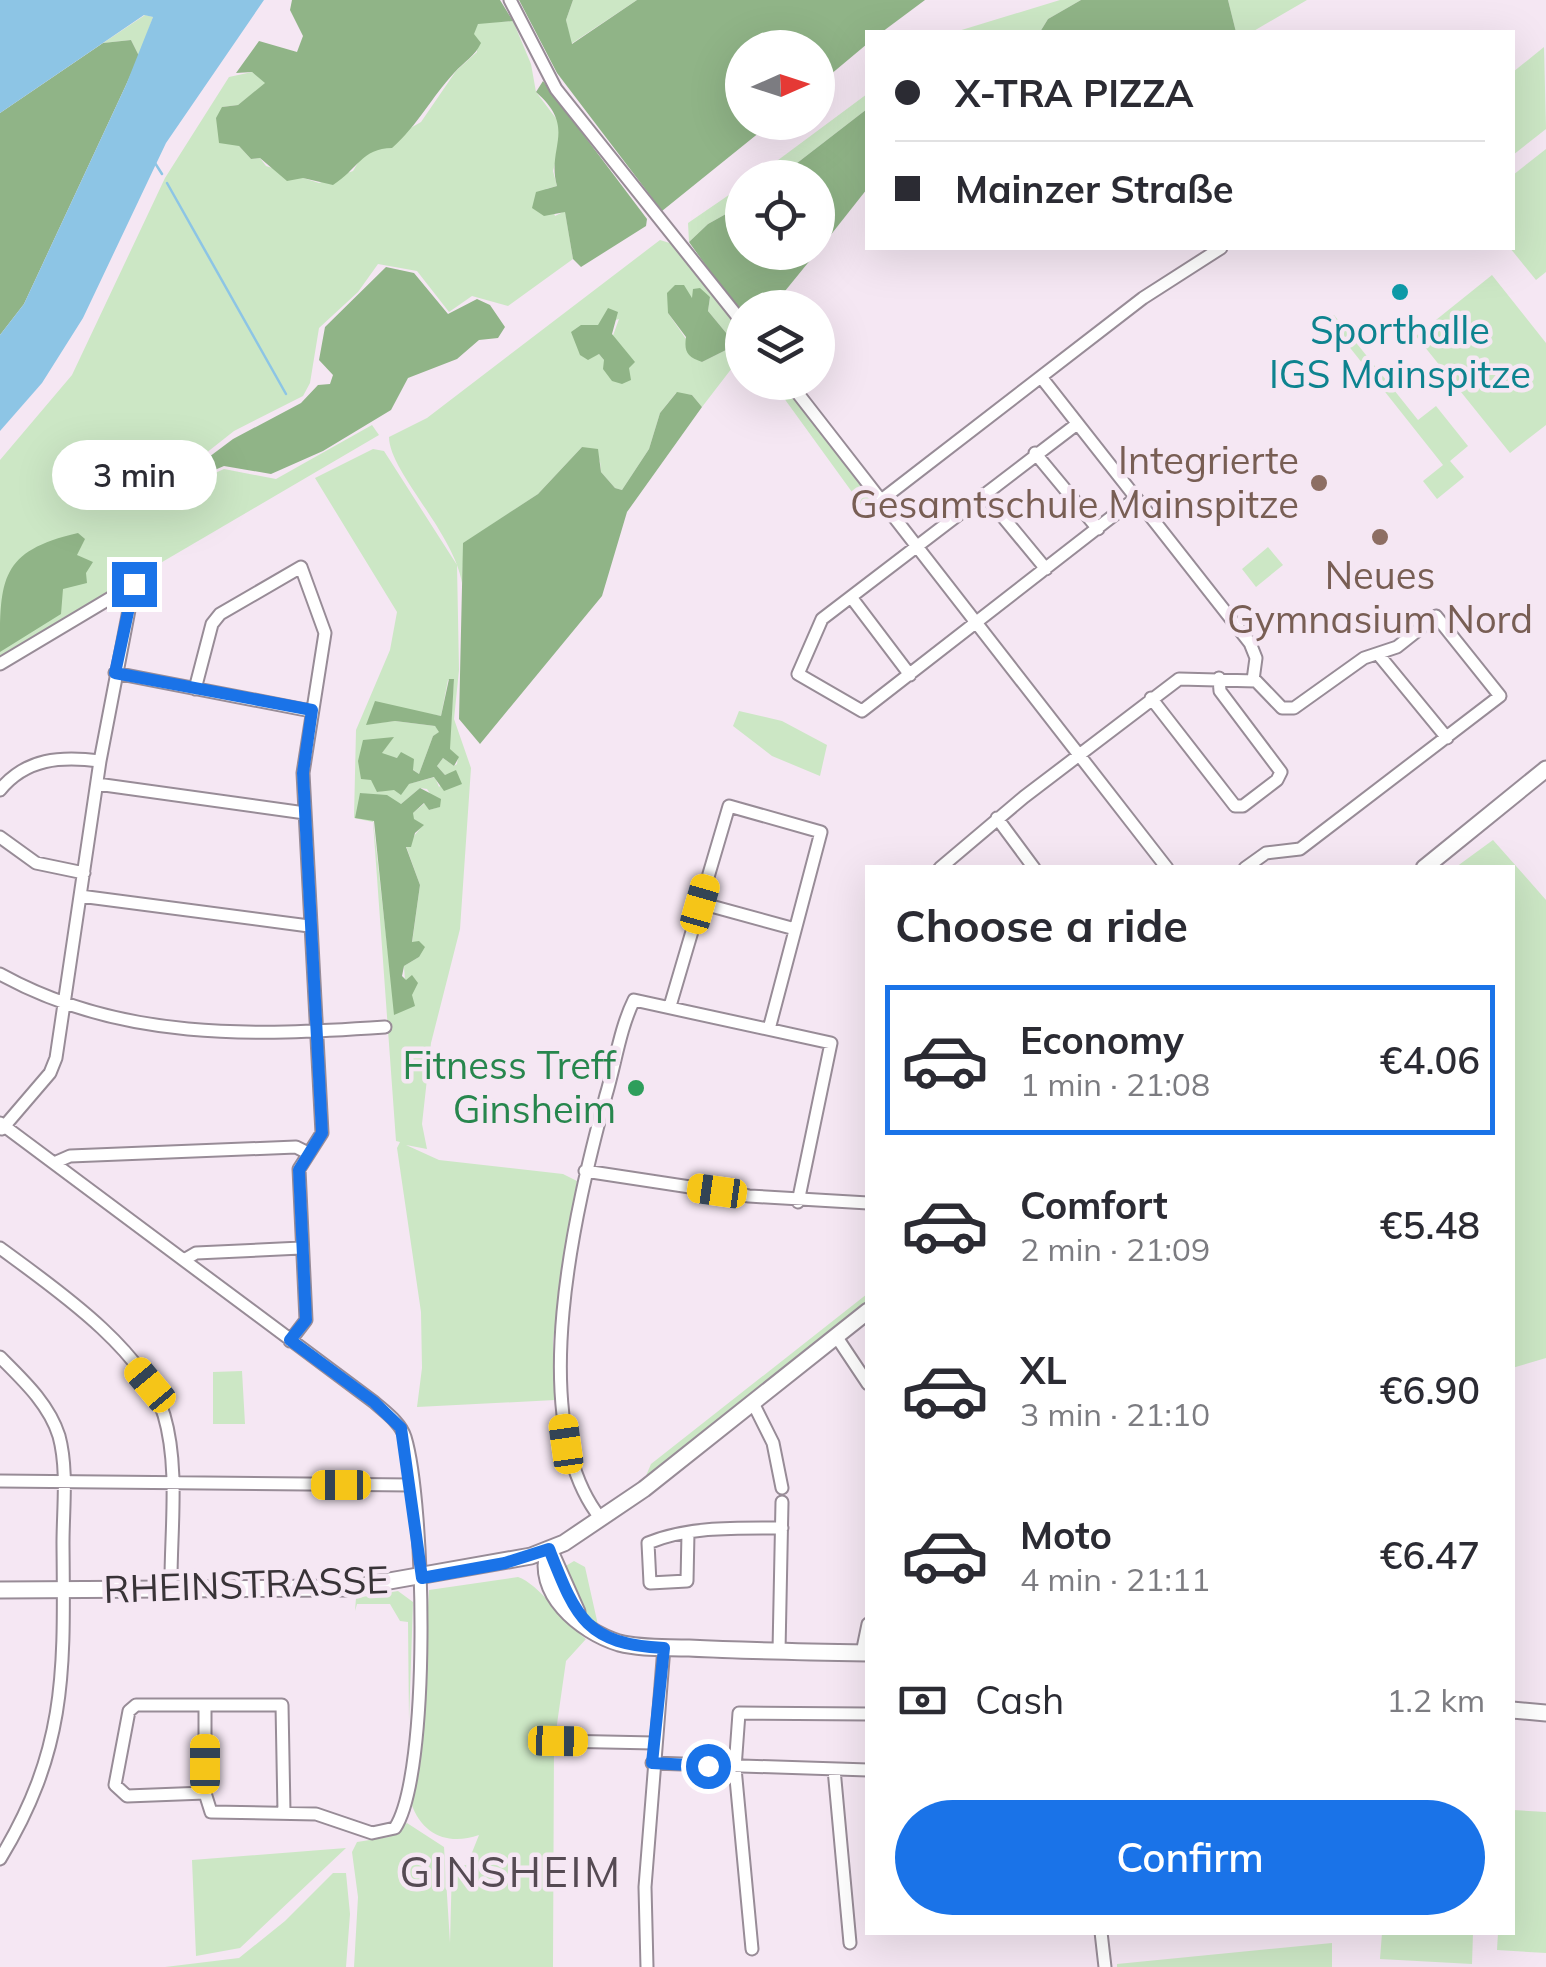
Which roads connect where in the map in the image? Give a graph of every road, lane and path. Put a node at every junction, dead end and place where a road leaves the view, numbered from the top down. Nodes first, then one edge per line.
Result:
1 (510, 0) edge
2 (1217, 250) edge
3 (725, 301) edge
4 (1041, 377) junction
5 (803, 400) edge
6 (1077, 424) junction
7 (1035, 454) junction
8 (984, 494) junction
9 (1136, 498) junction
10 (880, 501) junction
11 (1098, 529) junction
12 (916, 548) junction
13 (1046, 570) junction
14 (851, 597) junction
15 (976, 624) junction
16 (1378, 654) junction
17 (0, 664) edge
18 (115, 673) junction
19 (910, 675) junction
20 (1218, 678) junction
21 (1253, 680) junction
22 (196, 688) junction
23 (1150, 698) junction
24 (312, 710) junction
25 (1446, 738) junction
26 (1077, 755) junction
27 (100, 761) junction
28 (1546, 769) edge
29 (97, 784) junction
30 (0, 790) edge
31 (305, 812) junction
32 (997, 818) junction
33 (0, 837) edge
34 (952, 856) junction
35 (943, 865) edge
36 (959, 865) edge
37 (1032, 865) edge
38 (1165, 865) edge
39 (1250, 865) edge
40 (1428, 865) edge
41 (84, 874) junction
42 (80, 896) junction
43 (700, 904) junction
44 (310, 926) junction
45 (795, 929) junction
46 (0, 974) edge
47 (66, 1006) junction
48 (670, 1006) junction
49 (385, 1027) dead end
50 (768, 1028) junction
51 (316, 1032) junction
52 (1, 1127) edge
53 (308, 1153) junction
54 (54, 1163) junction
55 (586, 1171) junction
56 (798, 1202) junction
57 (865, 1204) edge
58 (0, 1248) edge
59 (301, 1248) junction
60 (184, 1260) junction
61 (865, 1312) edge
62 (836, 1336) junction
63 (290, 1340) junction
64 (0, 1357) edge
65 (865, 1380) edge
66 (753, 1402) junction
67 (0, 1481) edge
68 (63, 1482) junction
69 (170, 1485) junction
70 (411, 1485) junction
71 (601, 1518) junction
72 (782, 1528) junction
73 (688, 1533) junction
74 (549, 1549) junction
75 (505, 1563) junction
76 (422, 1578) junction
77 (546, 1583) junction
78 (0, 1590) edge
79 (64, 1590) junction
80 (171, 1590) junction
81 (581, 1620) junction
82 (664, 1648) junction
83 (779, 1652) junction
84 (865, 1653) edge
85 (205, 1705) junction
86 (1515, 1710) edge
87 (1546, 1713) edge
88 (865, 1714) edge
89 (558, 1741) dead end
90 (654, 1743) junction
91 (652, 1763) junction
92 (735, 1768) junction
93 (834, 1769) junction
94 (865, 1770) edge
95 (205, 1794) junction
96 (284, 1812) junction
97 (0, 1859) edge
98 (1101, 1935) edge
99 (850, 1943) dead end
100 (752, 1949) dead end
101 (647, 1967) edge
102 (1105, 1967) edge

1 - 3 street
2 - 4 street
4 - 6 street
4 - 10 street
5 - 10 street
6 - 7 street
6 - 9 street
7 - 8 street
7 - 11 street
8 - 12 street
8 - 13 street
9 - 11 street
9 - 21 street
10 - 12 street
11 - 13 street
12 - 14 street
12 - 15 street
13 - 15 street
14 - 19 street
14 - 19 street
15 - 19 street
15 - 26 street
16 - 21 street
16 - 25 street
16 - 25 street
17 - 18 street
18 - 22 street
18 - 27 street
20 - 21 street
20 - 23 street
20 - 23 street
22 - 24 street
22 - 24 street
23 - 26 street
24 - 31 street
25 - 39 street
26 - 32 street
26 - 38 street
27 - 29 street
27 - 30 street
28 - 40 main road
29 - 31 street
29 - 41 street
31 - 44 street
32 - 34 street
32 - 37 street
33 - 41 street
34 - 35 street
34 - 36 street
41 - 42 street
42 - 44 street
42 - 47 street
43 - 45 street
43 - 45 street
43 - 48 street
44 - 51 street
45 - 50 street
46 - 47 street
47 - 51 street
47 - 52 street
48 - 50 street
48 - 55 street
49 - 51 street
50 - 56 street
51 - 53 street
52 - 54 street
53 - 54 street
53 - 59 street
54 - 60 street
55 - 56 street
55 - 71 street
56 - 57 street
58 - 69 street
59 - 60 street
59 - 63 street
60 - 63 street
61 - 62 main road, RHEINSTRASSE
62 - 65 street
62 - 66 main road, RHEINSTRASSE
63 - 70 street
64 - 68 street
66 - 71 main road, RHEINSTRASSE
66 - 72 street
67 - 68 street
68 - 69 street
68 - 79 street
69 - 70 street
69 - 80 street
70 - 76 street
71 - 74 main road, RHEINSTRASSE
72 - 73 street
72 - 83 street
73 - 73 street
74 - 75 main road, RHEINSTRASSE
74 - 77 main road
74 - 81 main road
75 - 76 main road, RHEINSTRASSE
75 - 77 main road
76 - 80 main road, RHEINSTRASSE
76 - 96 street
77 - 81 main road
78 - 79 main road, RHEINSTRASSE
79 - 80 main road, RHEINSTRASSE
79 - 97 street
81 - 82 main road
82 - 83 main road
82 - 90 street
83 - 84 main road
85 - 95 street
85 - 95 street
85 - 96 street
86 - 87 main road
88 - 92 street
89 - 90 street
90 - 91 street
91 - 92 street
91 - 101 street
92 - 93 street
92 - 100 street
93 - 94 street
93 - 99 street
95 - 96 street
98 - 102 street

